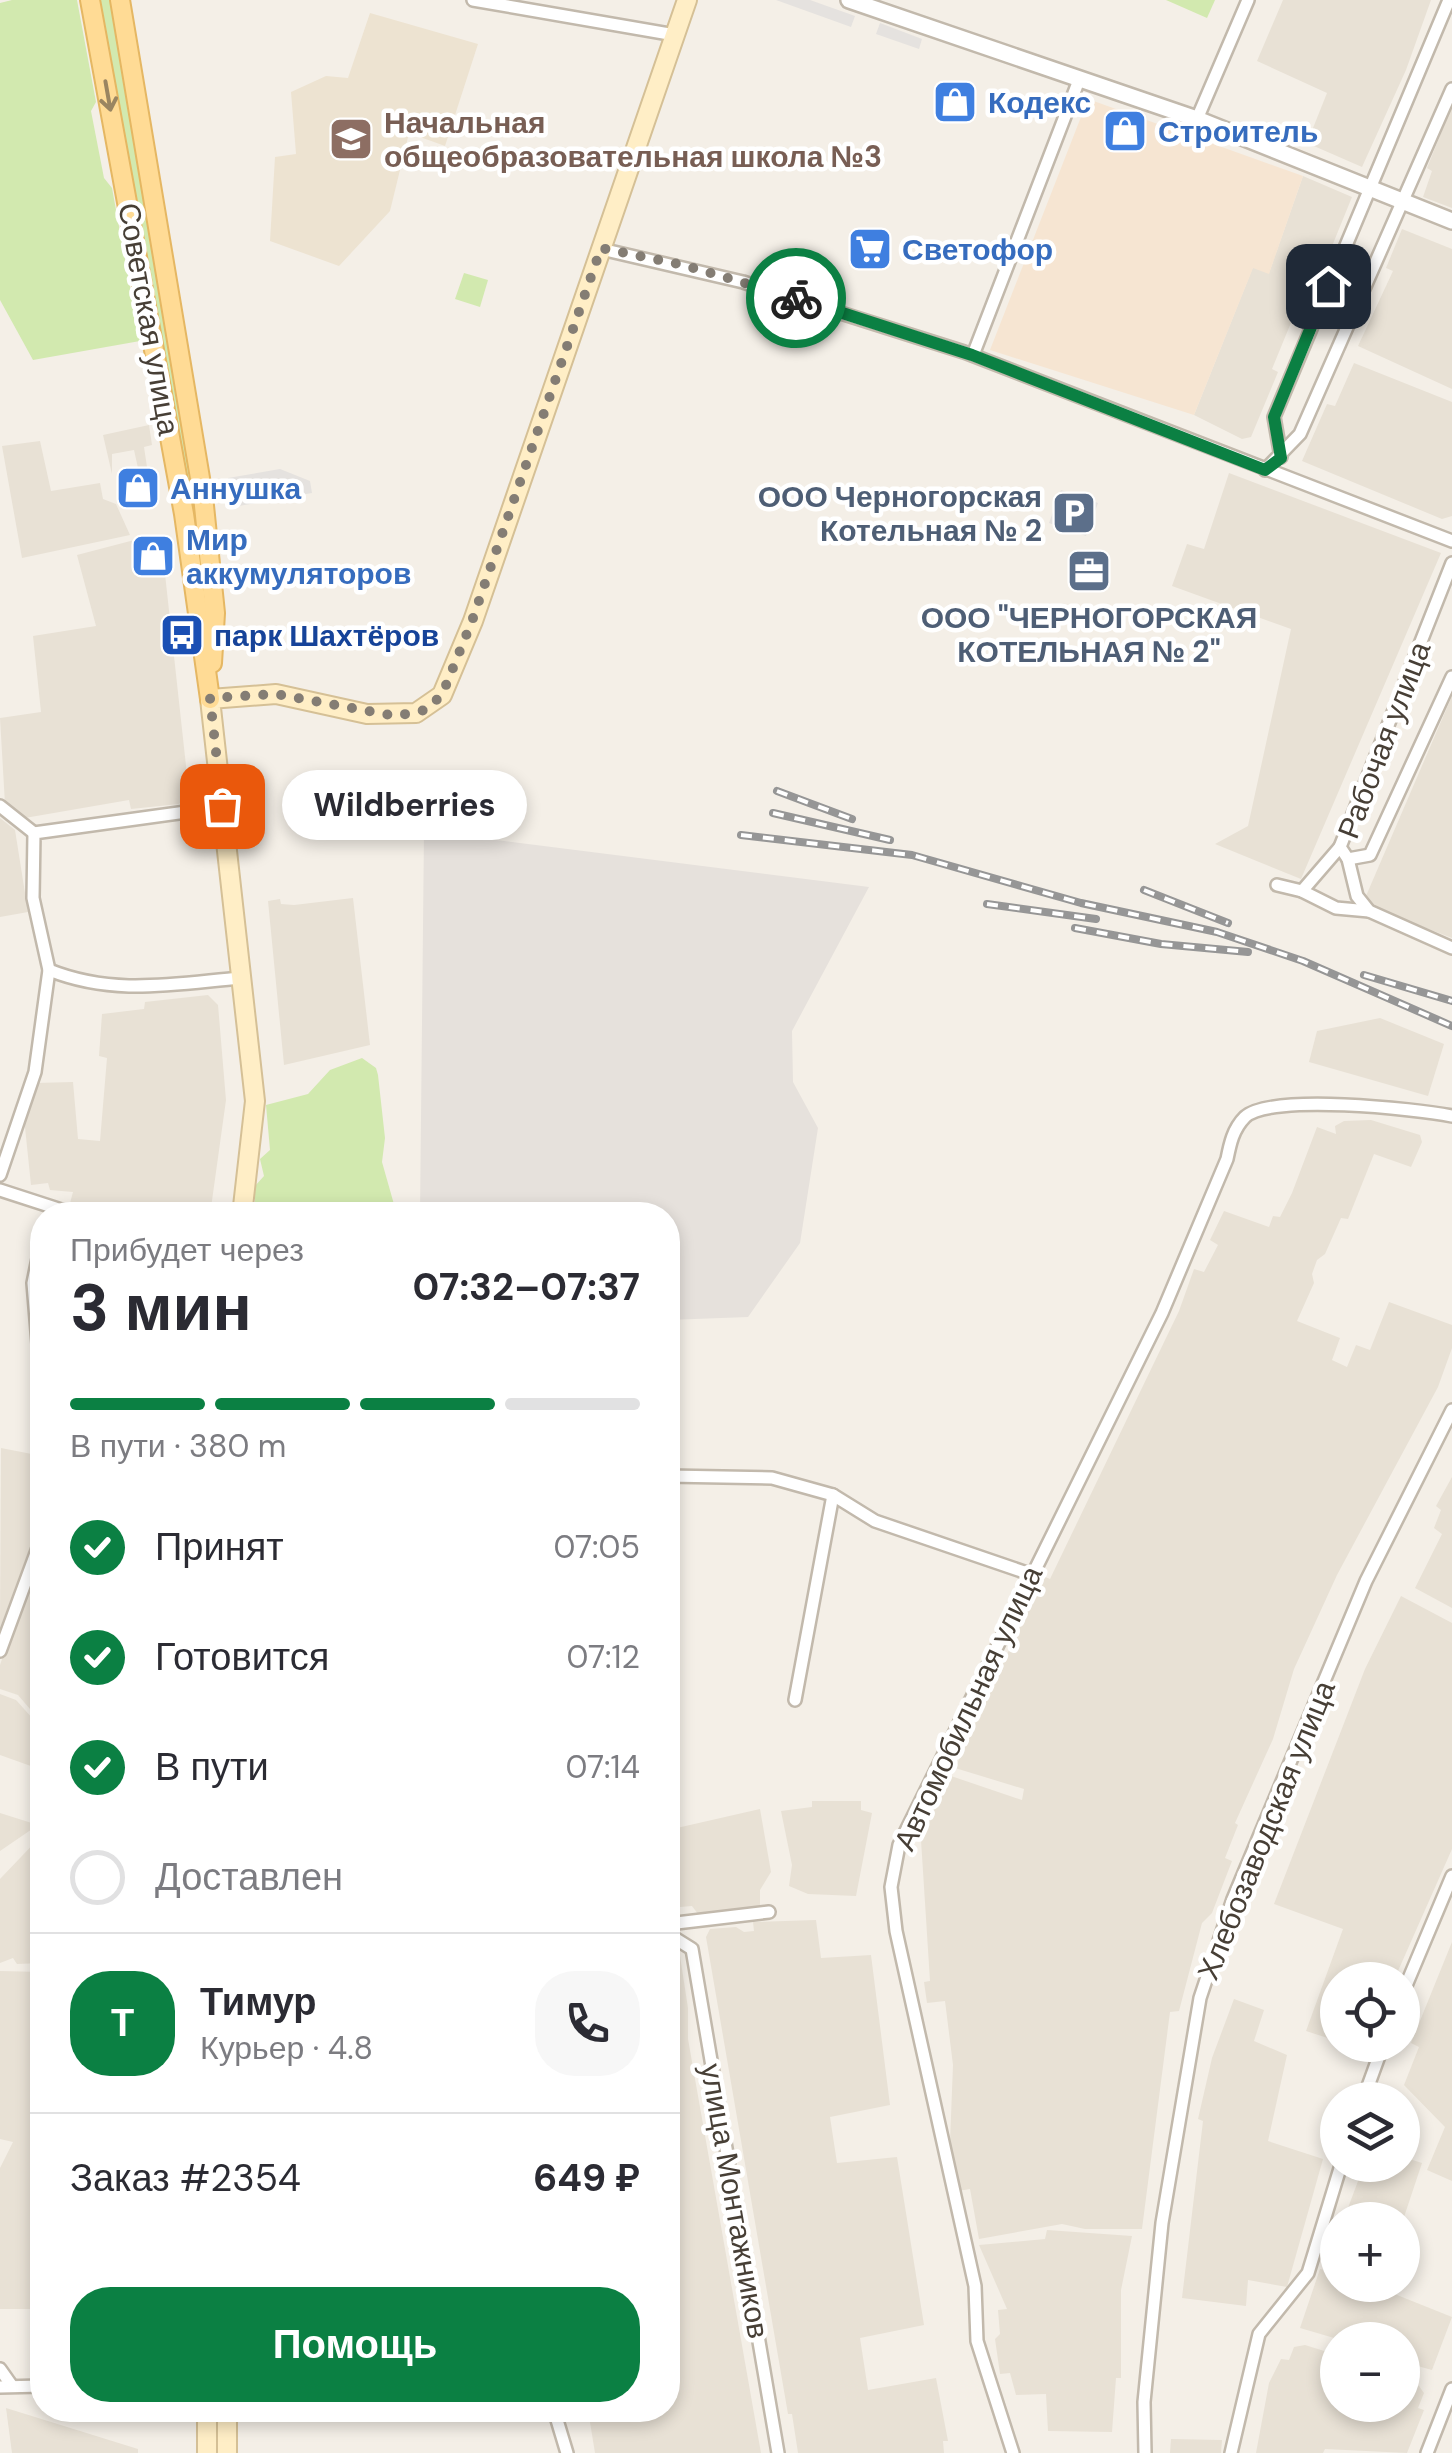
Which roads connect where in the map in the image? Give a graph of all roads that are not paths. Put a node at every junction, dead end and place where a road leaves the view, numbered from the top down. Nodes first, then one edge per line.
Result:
1 (90, 0) edge
2 (120, 0) edge
3 (473, 0) edge
4 (688, 0) edge
5 (848, 0) edge
6 (1248, 0) edge
7 (1449, 0) edge
8 (675, 35) junction
9 (1079, 80) junction
10 (1452, 89) edge
11 (1196, 119) junction
12 (1369, 188) junction
13 (1404, 202) junction
14 (1452, 221) edge
15 (601, 248) junction
16 (972, 355) junction
17 (1281, 458) junction
18 (1265, 470) junction
19 (1452, 541) edge
20 (1452, 563) edge
21 (1452, 677) edge
22 (210, 698) junction
23 (0, 806) edge
24 (222, 806) junction
25 (34, 834) junction
26 (1340, 848) junction
27 (1348, 859) junction
28 (1277, 885) dead end
29 (1302, 891) junction
30 (1368, 911) junction
31 (1452, 948) edge
32 (49, 970) junction
33 (241, 978) junction
34 (1452, 1116) edge
35 (0, 1175) edge
36 (0, 1190) edge
37 (30, 1202) edge
38 (243, 1202) edge
39 (1452, 1410) edge
40 (680, 1476) edge
41 (834, 1495) junction
42 (30, 1570) edge
43 (1030, 1574) junction
44 (0, 1651) edge
45 (796, 1700) dead end
46 (1452, 1876) edge
47 (768, 1912) dead end
48 (680, 1923) edge
49 (680, 1942) edge
50 (1416, 1962) edge
51 (1335, 2182) edge
52 (0, 2369) edge
53 (6, 2386) edge
54 (1452, 2389) edge
55 (207, 2422) edge
56 (227, 2422) edge
57 (558, 2422) edge
58 (206, 2453) edge
59 (227, 2453) edge
60 (568, 2453) edge
61 (778, 2453) edge
62 (1013, 2453) edge
63 (1146, 2453) edge
64 (1230, 2453) edge
65 (1427, 2453) edge

1 -> 22 main road, Советская улица
2 - 22 main road, Советская улица
3 - 8 street
4 - 8 main road
5 - 9 street
6 - 11 street
7 - 12 street
8 - 15 main road
9 - 11 street
9 - 16 street
10 - 13 street
11 - 12 street
12 - 13 street
12 - 17 street
13 - 14 street
13 - 17 street
15 - 16 street
15 - 22 main road
16 - 18 street
17 - 18 street
18 - 19 street
20 - 26 street, Рабочая улица
21 - 27 street, Рабочая улица
22 - 24 main road, Советская улица
23 - 25 street
24 - 25 street
24 - 33 main road, Советская улица
25 - 32 street
26 - 27 street, Рабочая улица
26 - 29 street
27 - 30 street, Рабочая улица
28 - 29 street
29 - 30 street
30 - 31 street
32 - 33 street
32 - 35 street
33 - 38 main road, Советская улица
34 - 43 street, Автомобильная улица
36 - 37 street
39 - 63 street, Хлебозаводская улица
40 - 41 street
41 - 43 street
41 - 45 street
42 - 44 street
43 - 62 street, Автомобильная улица
46 - 50 street
47 - 48 street
49 - 61 street, улица Монтажников
51 - 64 street
52 - 53 street
54 - 65 street
55 - 58 main road
56 - 59 main road
57 - 60 street

